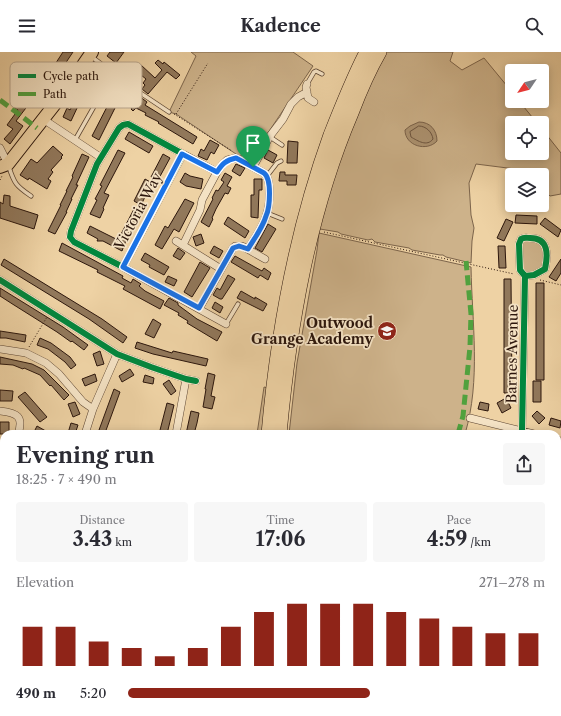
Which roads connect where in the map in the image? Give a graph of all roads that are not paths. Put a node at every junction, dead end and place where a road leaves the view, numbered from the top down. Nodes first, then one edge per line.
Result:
1 (366, 52) edge
2 (380, 52) edge
3 (90, 54) edge
4 (100, 62) edge
5 (322, 74) dead end
6 (307, 84) joint
7 (307, 92) junction
8 (142, 94) edge
9 (314, 102) dead end
10 (52, 108) edge
11 (93, 108) edge
12 (169, 112) road end
13 (43, 119) junction
14 (270, 136) junction
15 (75, 140) junction
16 (282, 145) dead end
17 (0, 148) edge
18 (182, 154) junction
19 (100, 157) junction
20 (281, 161) dead end
21 (4, 166) edge
22 (253, 167) junction
23 (217, 172) junction
24 (268, 176) junction
25 (30, 196) dead end
26 (267, 213) junction
27 (282, 219) dead end
28 (176, 240) dead end
29 (183, 245) junction
30 (248, 249) junction
31 (265, 259) dead end
32 (123, 267) junction
33 (221, 269) junction
34 (525, 276) junction
35 (0, 280) edge
36 (238, 304) dead end
37 (199, 308) junction
38 (226, 324) joint
39 (0, 349) edge
40 (117, 354) junction
41 (186, 379) junction
42 (196, 381) dead end
43 (93, 409) junction
44 (0, 411) edge
45 (470, 418) dead end
46 (19, 430) edge
47 (85, 430) edge
48 (177, 430) edge
49 (268, 430) edge
50 (280, 430) edge
51 (518, 430) edge
52 (522, 430) edge

1 - 49 highway
2 - 50 highway
3 - 4 lane
5 - 6 lane
6 - 7 street
7 - 9 street
7 - 14 street
8 - 12 lane
10 - 13 main road
11 - 15 lane
13 - 15 street
13 - 21 main road
14 - 16 lane
14 - 22 street
15 - 19 street
17 - 21 street
18 - 19 street, Victoria Way
18 - 23 street
18 - 32 street, Victoria Way
19 - 32 street, Victoria Way
20 - 24 lane
21 - 25 lane
22 - 23 street
22 - 24 street
23 - 29 street
24 - 26 street
26 - 27 lane
26 - 30 street
28 - 29 street
29 - 33 street
30 - 31 street
30 - 33 street
32 - 37 street
33 - 37 street
34 - 34 street, Barnes Avenue
34 - 52 street, Barnes Avenue
35 - 40 street
36 - 38 lane
37 - 38 street
39 - 43 street
40 - 41 street
40 - 43 street
41 - 42 street
41 - 48 street
43 - 47 street
44 - 46 street
45 - 51 street

